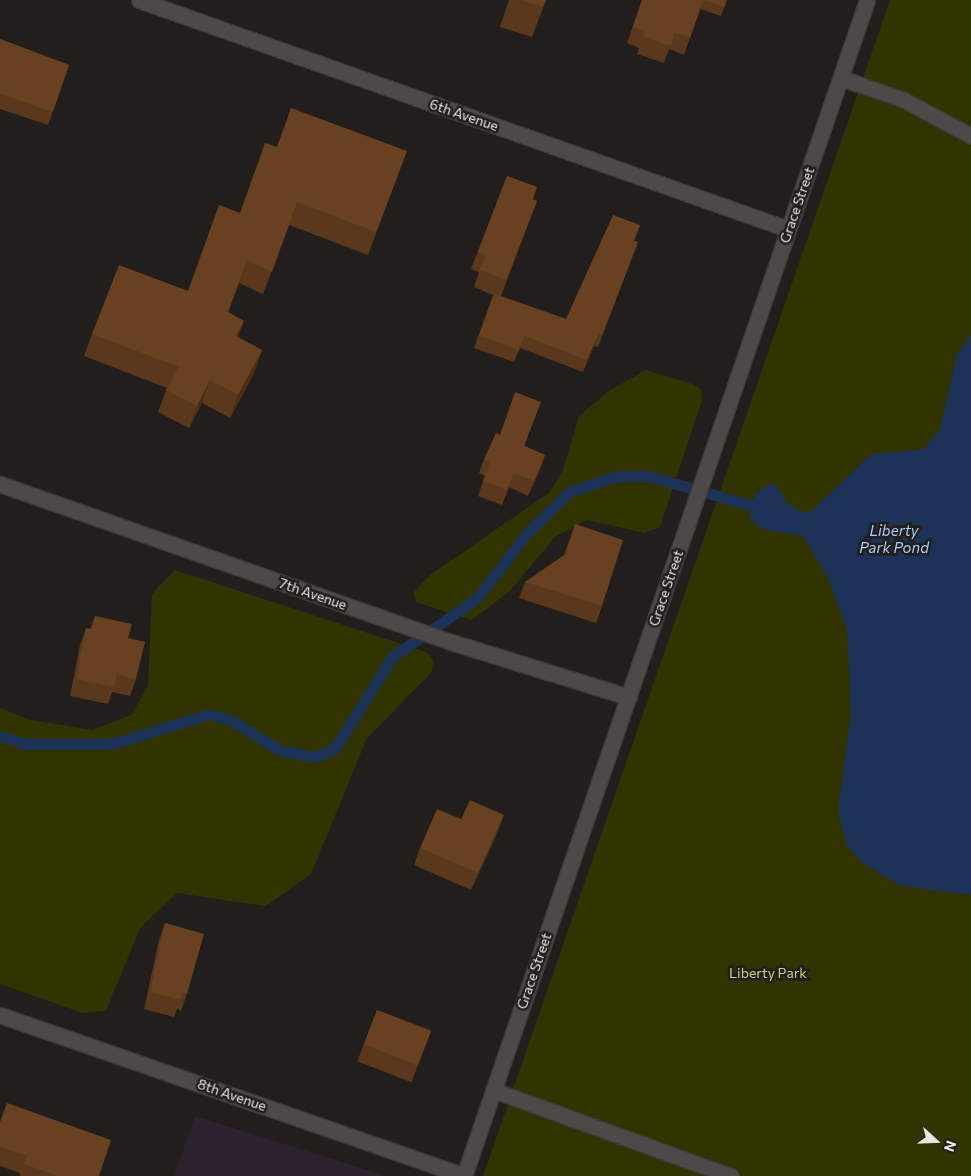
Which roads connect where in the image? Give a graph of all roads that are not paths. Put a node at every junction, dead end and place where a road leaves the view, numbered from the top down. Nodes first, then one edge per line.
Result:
1 (139, 0) edge
2 (868, 0) edge
3 (841, 78) junction
4 (971, 136) edge
5 (788, 229) junction
6 (0, 484) edge
7 (629, 697) junction
8 (0, 1015) edge
9 (493, 1090) junction
10 (464, 1176) edge
11 (731, 1176) edge

1 - 5 street, 6th Avenue
2 - 3 street, Grace Street
3 - 4 street
3 - 5 street, Grace Street
5 - 7 street, Grace Street
6 - 7 street, 7th Avenue
7 - 9 street, Grace Street
8 - 10 street, 8th Avenue
9 - 10 street, Grace Street
9 - 11 street

